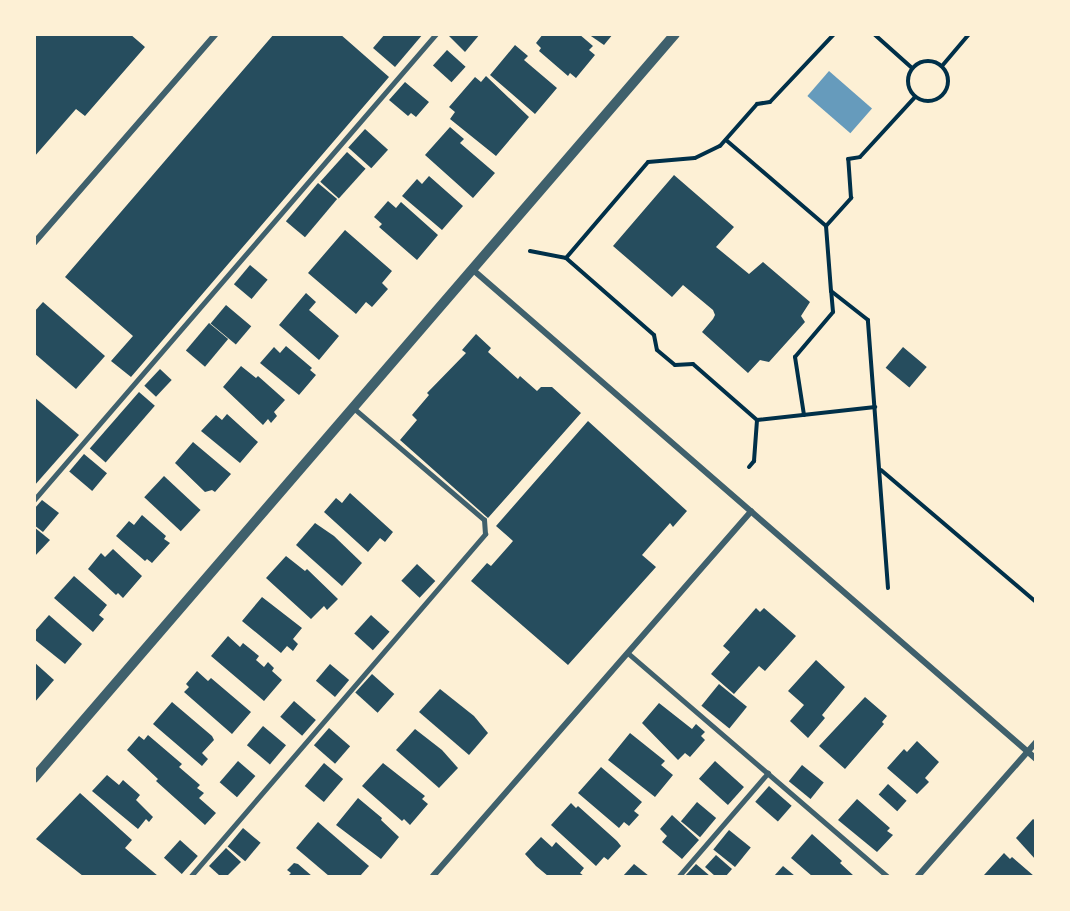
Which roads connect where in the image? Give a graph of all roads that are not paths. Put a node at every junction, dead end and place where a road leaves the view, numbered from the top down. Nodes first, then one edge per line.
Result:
1 (216, 34) edge
2 (436, 34) edge
3 (675, 34) edge
4 (34, 243) edge
5 (472, 269) junction
6 (352, 407) junction
7 (34, 500) edge
8 (751, 511) junction
9 (628, 652) junction
10 (1035, 742) edge
11 (1027, 751) junction
12 (1035, 759) edge
13 (768, 773) junction
14 (34, 778) edge
15 (191, 876) edge
16 (433, 876) edge
17 (679, 876) edge
18 (887, 876) edge
19 (918, 876) edge

1 - 4 street
2 - 7 lane
3 - 5 street
5 - 6 street
5 - 8 street
6 - 14 street
6 - 15 lane
8 - 9 street
8 - 11 street
9 - 13 lane
9 - 16 street
10 - 11 street
11 - 12 street
11 - 19 street
13 - 17 lane
13 - 18 lane

